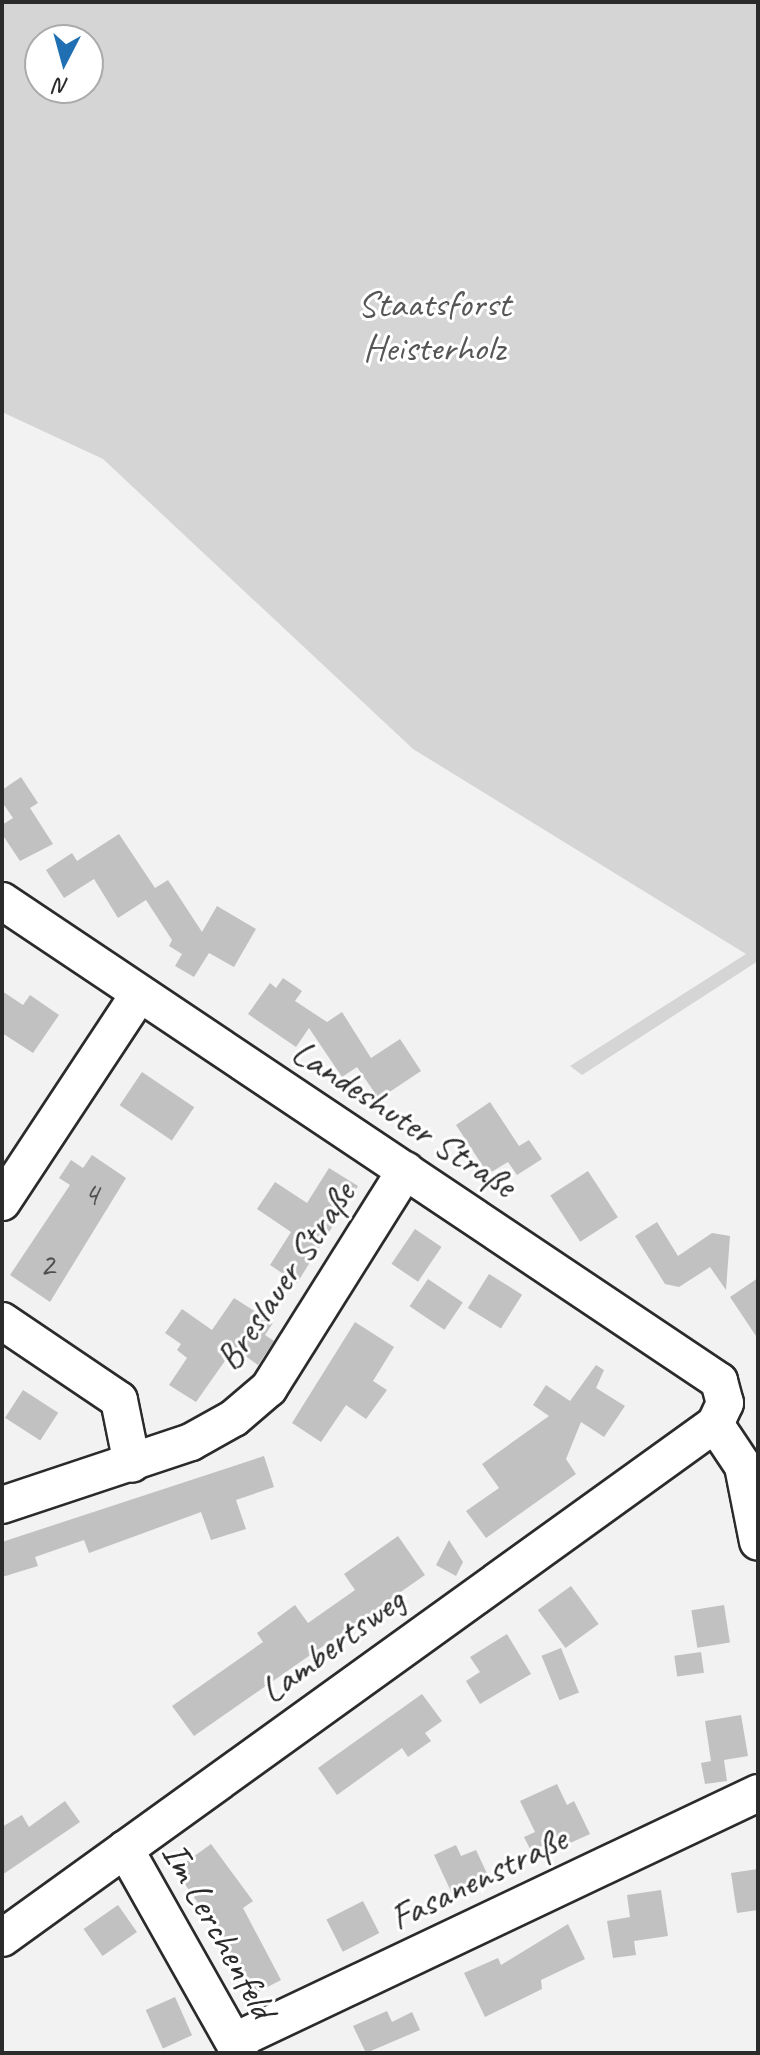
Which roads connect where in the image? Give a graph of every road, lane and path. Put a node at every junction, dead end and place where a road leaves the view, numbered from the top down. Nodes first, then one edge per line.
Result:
1 (2, 901) edge
2 (139, 994) junction
3 (406, 1170) junction
4 (2, 1202) edge
5 (2, 1321) edge
6 (715, 1424) junction
7 (132, 1464) junction
8 (2, 1505) edge
9 (758, 1542) edge
10 (758, 1793) edge
11 (125, 1849) junction
12 (2, 1938) edge
13 (238, 2047) edge

1 - 2 street, Landeshuter Straße
2 - 3 street, Landeshuter Straße
2 - 4 street
3 - 6 street, Landeshuter Straße
3 - 7 street, Breslauer Straße
5 - 7 street
6 - 9 street
6 - 11 street, Lambertsweg
7 - 8 street, Breslauer Straße
10 - 13 street, Fasanenstraße
11 - 12 street, Lambertsweg
11 - 13 street, Im Lerchenfeld

